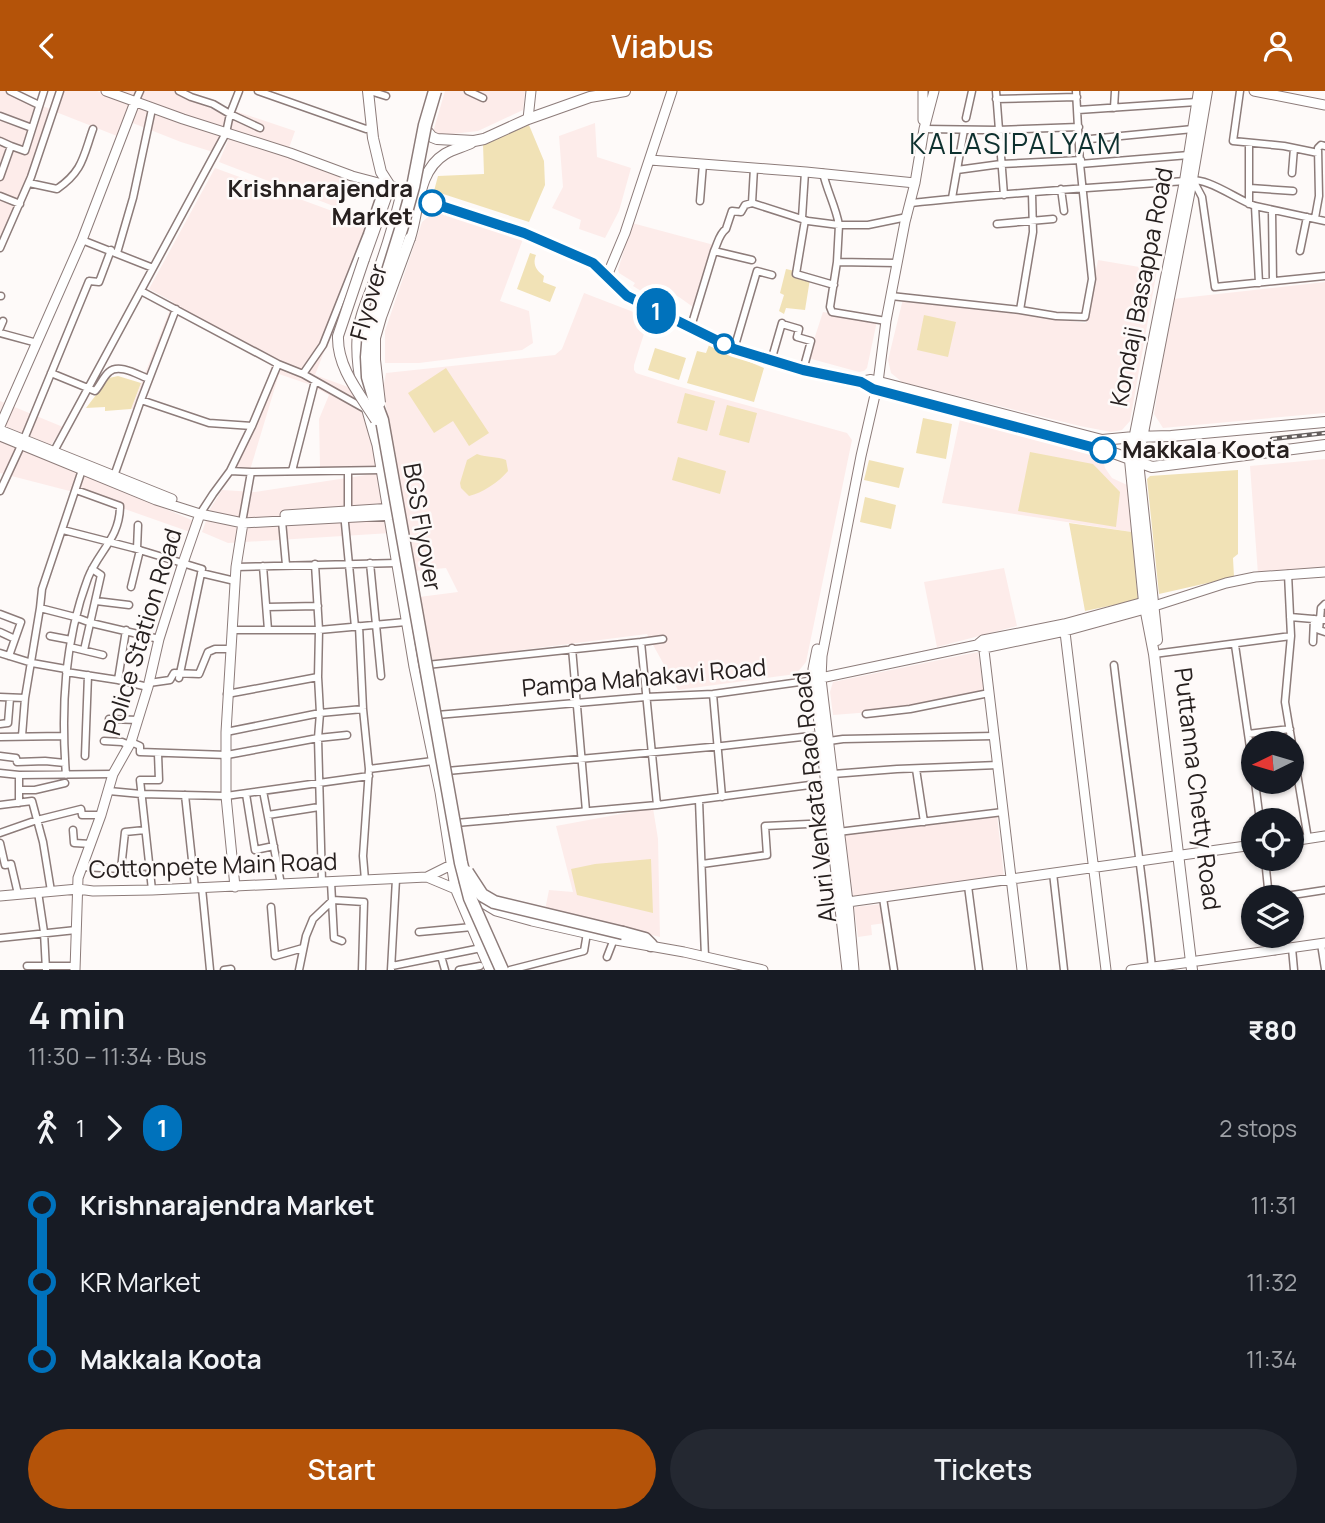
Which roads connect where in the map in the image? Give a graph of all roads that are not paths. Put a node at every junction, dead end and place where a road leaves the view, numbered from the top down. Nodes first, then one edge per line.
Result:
1 (10, 91) edge
2 (44, 91) edge
3 (60, 91) edge
4 (106, 91) edge
5 (140, 91) edge
6 (179, 91) edge
7 (239, 91) edge
8 (258, 91) edge
9 (369, 91) edge
10 (429, 91) edge
11 (436, 91) edge
12 (468, 91) edge
13 (625, 91) edge
14 (672, 91) edge
15 (923, 91) edge
16 (934, 91) edge
17 (972, 91) edge
18 (996, 91) edge
19 (1115, 91) edge
20 (1191, 91) edge
21 (1199, 91) edge
22 (1207, 91) edge
23 (1240, 91) edge
24 (1254, 91) edge
25 (1280, 91) edge
26 (528, 92) edge
27 (1077, 94) edge
28 (386, 96) dead end
29 (580, 97) edge
30 (483, 98) dead end
31 (996, 99) junction
32 (135, 102) junction
33 (1197, 102) junction
34 (1325, 103) edge
35 (39, 105) junction
36 (1114, 108) junction
37 (152, 109) junction
38 (1078, 110) junction
39 (230, 114) junction
40 (0, 116) edge
41 (966, 118) dead end
42 (528, 120) junction
43 (1079, 127) junction
44 (32, 128) junction
45 (260, 128) dead end
46 (370, 128) junction
47 (93, 129) dead end
48 (924, 129) junction
49 (1193, 129) junction
50 (964, 130) junction
51 (998, 130) junction
52 (427, 131) junction
53 (226, 133) junction
54 (1080, 140) junction
55 (0, 141) edge
56 (474, 141) junction
57 (1249, 143) junction
58 (11, 146) junction
59 (1325, 146) edge
60 (1294, 148) junction
61 (1318, 153) junction
62 (1189, 155) junction
63 (650, 160) junction
64 (1081, 162) junction
65 (703, 164) junction
66 (1001, 164) junction
67 (754, 168) junction
68 (957, 170) junction
69 (805, 171) junction
70 (824, 173) junction
71 (1292, 173) dead end
72 (0, 177) edge
73 (1188, 180) junction
74 (29, 183) junction
75 (915, 183) junction
76 (387, 185) junction
77 (1083, 188) junction
78 (1250, 188) junction
79 (1061, 189) junction
80 (402, 190) junction
81 (1293, 191) dead end
82 (1032, 193) junction
83 (1004, 195) junction
84 (0, 196) edge
85 (417, 196) junction
86 (952, 198) junction
87 (700, 201) dead end
88 (752, 203) junction
89 (911, 203) junction
90 (20, 204) junction
91 (1252, 205) junction
92 (1064, 211) dead end
93 (1272, 211) junction
94 (906, 217) junction
95 (1307, 217) junction
96 (1315, 218) junction
97 (803, 219) junction
98 (1053, 219) dead end
99 (1032, 221) junction
100 (1325, 221) edge
101 (998, 224) dead end
102 (839, 225) junction
103 (82, 240) junction
104 (0, 248) edge
105 (714, 251) junction
106 (1300, 251) dead end
107 (114, 252) junction
108 (752, 260) dead end
109 (837, 262) junction
110 (897, 263) junction
111 (153, 268) junction
112 (772, 275) dead end
113 (607, 276) junction
114 (1325, 276) edge
115 (1273, 281) junction
116 (1259, 283) junction
117 (834, 285) junction
118 (141, 291) junction
119 (891, 296) junction
120 (176, 309) junction
121 (1020, 310) junction
122 (886, 321) junction
123 (1, 327) edge
124 (689, 328) junction
125 (37, 343) junction
126 (734, 349) junction
127 (771, 361) junction
128 (278, 364) junction
129 (803, 370) junction
130 (51, 373) junction
131 (303, 374) junction
132 (149, 379) junction
133 (315, 381) junction
134 (876, 383) junction
135 (87, 389) junction
136 (141, 400) junction
137 (367, 410) junction
138 (379, 420) junction
139 (1325, 422) edge
140 (252, 426) junction
141 (0, 428) edge
142 (0, 436) edge
143 (1138, 437) junction
144 (23, 442) junction
145 (1325, 445) edge
146 (52, 454) junction
147 (1134, 461) junction
148 (82, 470) junction
149 (382, 470) junction
150 (230, 471) junction
151 (292, 471) junction
152 (348, 471) junction
153 (251, 473) junction
154 (114, 476) junction
155 (2, 482) edge
156 (75, 490) junction
157 (0, 491) edge
158 (402, 510) junction
159 (202, 512) junction
160 (389, 512) junction
161 (345, 513) junction
162 (243, 520) junction
163 (282, 521) junction
164 (138, 525) dead end
165 (63, 530) junction
166 (110, 542) junction
167 (172, 542) dead end
168 (138, 549) junction
169 (166, 558) junction
170 (183, 563) junction
171 (348, 563) junction
172 (370, 563) junction
173 (397, 563) junction
174 (315, 564) junction
175 (286, 565) junction
176 (263, 566) junction
177 (236, 568) junction
178 (92, 569) junction
179 (1325, 572) edge
180 (201, 573) junction
181 (1288, 574) junction
182 (235, 581) junction
183 (131, 587) dead end
184 (96, 601) junction
185 (1325, 604) edge
186 (129, 605) dead end
187 (318, 606) junction
188 (267, 607) junction
189 (40, 608) junction
190 (1149, 610) junction
191 (0, 614) edge
192 (75, 617) junction
193 (1290, 617) junction
194 (1320, 620) edge
195 (407, 622) junction
196 (91, 624) junction
197 (376, 625) junction
198 (357, 626) junction
199 (1064, 627) junction
200 (319, 629) junction
201 (127, 630) junction
202 (232, 630) junction
203 (268, 630) junction
204 (0, 632) edge
205 (1325, 632) edge
206 (50, 636) dead end
207 (1291, 636) junction
208 (15, 639) junction
209 (159, 639) junction
210 (663, 639) dead end
211 (641, 642) junction
212 (1313, 642) dead end
213 (70, 644) junction
214 (981, 644) junction
215 (1235, 645) junction
216 (572, 648) junction
217 (230, 649) junction
218 (84, 650) junction
219 (0, 653) edge
220 (1157, 653) junction
221 (103, 655) dead end
222 (9, 656) junction
223 (32, 663) junction
224 (1114, 664) dead end
225 (428, 665) junction
226 (414, 667) junction
227 (66, 671) junction
228 (88, 675) junction
229 (179, 676) junction
230 (381, 676) dead end
231 (318, 677) junction
232 (818, 679) junction
233 (118, 680) junction
234 (149, 685) junction
235 (989, 693) junction
236 (228, 694) junction
237 (713, 694) junction
238 (0, 697) edge
239 (646, 697) junction
240 (10, 698) junction
241 (25, 698) junction
242 (578, 703) junction
243 (363, 709) junction
244 (320, 713) junction
245 (866, 714) dead end
246 (437, 715) junction
247 (109, 719) dead end
248 (138, 720) junction
249 (0, 724) edge
250 (1290, 729) junction
251 (1248, 731) edge
252 (1273, 731) edge
253 (226, 732) junction
254 (347, 735) dead end
255 (820, 735) junction
256 (22, 736) junction
257 (63, 736) junction
258 (994, 736) junction
259 (0, 737) edge
260 (318, 738) junction
261 (104, 741) dead end
262 (829, 741) junction
263 (130, 744) junction
264 (718, 747) junction
265 (651, 752) junction
266 (158, 754) junction
267 (227, 755) junction
268 (0, 756) edge
269 (85, 757) dead end
270 (581, 759) junction
271 (433, 761) junction
272 (65, 764) junction
273 (998, 765) junction
274 (916, 769) junction
275 (447, 771) junction
276 (0, 773) edge
277 (369, 773) junction
278 (113, 774) junction
279 (833, 774) junction
280 (19, 775) junction
281 (65, 779) junction
282 (318, 782) junction
283 (825, 783) junction
284 (19, 790) junction
285 (108, 791) junction
286 (262, 791) junction
287 (141, 794) junction
288 (246, 794) junction
289 (185, 795) junction
290 (226, 796) junction
291 (722, 797) junction
292 (699, 800) junction
293 (19, 803) junction
294 (0, 804) edge
295 (657, 805) junction
296 (319, 807) junction
297 (586, 811) junction
298 (1003, 812) junction
299 (101, 815) junction
300 (268, 815) junction
301 (37, 820) junction
302 (924, 822) junction
303 (456, 823) junction
304 (73, 829) dead end
305 (833, 829) junction
306 (145, 830) junction
307 (0, 833) edge
308 (1325, 837) edge
309 (1308, 839) junction
310 (1304, 840) edge
311 (0, 843) edge
312 (91, 844) junction
313 (274, 846) junction
314 (1241, 846) edge
315 (1181, 854) junction
316 (1140, 861) junction
317 (456, 864) junction
318 (702, 864) junction
319 (150, 866) junction
320 (82, 867) junction
321 (1093, 867) junction
322 (121, 869) junction
323 (1053, 873) junction
324 (428, 877) junction
325 (396, 879) junction
326 (365, 880) junction
327 (1011, 880) junction
328 (326, 882) junction
329 (281, 884) junction
330 (968, 886) junction
331 (235, 887) junction
332 (198, 888) junction
333 (455, 888) junction
334 (78, 889) junction
335 (152, 890) junction
336 (1325, 890) edge
337 (51, 891) junction
338 (38, 892) junction
339 (1304, 893) edge
340 (18, 894) junction
341 (0, 896) edge
342 (472, 897) junction
343 (883, 898) junction
344 (333, 900) junction
345 (848, 902) junction
346 (271, 907) dead end
347 (496, 911) junction
348 (481, 917) junction
349 (471, 925) junction
350 (76, 930) junction
351 (44, 932) junction
352 (419, 932) dead end
353 (587, 933) junction
354 (618, 936) junction
355 (0, 938) edge
356 (342, 941) dead end
357 (1323, 943) edge
358 (651, 945) joint
359 (1304, 946) edge
360 (303, 948) junction
361 (481, 948) junction
362 (1275, 948) edge
363 (1292, 948) joint
364 (1275, 951) junction
365 (442, 957) junction
366 (607, 957) dead end
367 (705, 957) junction
368 (27, 965) dead end
369 (480, 966) dead end
370 (1195, 966) edge
371 (538, 967) edge
372 (46, 968) edge
373 (75, 968) edge
374 (392, 968) edge
375 (230, 969) edge
376 (1152, 969) edge
377 (1325, 969) edge
378 (210, 970) edge
379 (224, 970) edge
380 (299, 970) edge
381 (362, 970) edge
382 (444, 970) edge
383 (459, 970) edge
384 (492, 970) edge
385 (505, 970) edge
386 (762, 970) edge
387 (847, 970) edge
388 (854, 970) edge
389 (894, 970) edge
390 (978, 970) edge
391 (1022, 970) edge
392 (1065, 970) edge
393 (1106, 970) edge
394 (1131, 970) edge
395 (1294, 970) edge

1 - 35 street
2 - 35 street
3 - 74 street
4 - 32 main road
5 - 32 street
6 - 39 street
7 - 39 street
8 - 46 street
9 - 28 street
9 - 46 main road
10 - 138 highway, BGS Flyover, bridge
11 - 52 main road
11 - 138 highway, BGS Flyover, bridge
12 - 30 street
13 - 29 main road
14 - 63 main road
15 - 48 main road
16 - 48 main road, Aluri Venkata Rao Road
17 - 41 street
18 - 31 street
19 - 36 street
20 - 33 main road
21 - 33 main road, Kondaji Basappa Road
22 - 73 main road, Kondaji Basappa Road
23 - 57 street
24 - 34 main road
25 - 34 main road
26 - 42 main road
27 - 31 street
27 - 38 street
29 - 42 main road
31 - 51 street
32 - 37 main road
32 - 103 main road
33 - 36 street
33 - 49 main road, Kondaji Basappa Road
35 - 44 street
36 - 38 street
37 - 53 main road
37 - 107 street
38 - 43 street
39 - 45 street
39 - 53 street
40 - 44 street
42 - 56 main road
43 - 51 street
43 - 54 street
44 - 58 street
46 - 76 main road
47 - 74 street
48 - 50 street
48 - 75 main road, Aluri Venkata Rao Road
49 - 54 street
49 - 62 main road, Kondaji Basappa Road
50 - 51 street
50 - 68 street
51 - 66 street
52 - 56 main road
52 - 85 main road
53 - 76 main road
53 - 111 street
54 - 64 street
55 - 58 street
56 - 85 main road
57 - 60 street
57 - 78 street
58 - 72 street
59 - 61 street
60 - 61 street
60 - 71 street
61 - 96 street
62 - 64 street
62 - 73 main road, Kondaji Basappa Road
63 - 65 main road
63 - 113 main road
64 - 66 street
64 - 77 street
65 - 67 main road
65 - 87 street
66 - 68 street
66 - 83 street
67 - 69 main road
67 - 88 street
68 - 86 street
69 - 70 main road
69 - 97 street
70 - 75 main road
70 - 102 street
73 - 77 street
73 - 91 street
73 - 116 street
73 - 143 main road, Kondaji Basappa Road
74 - 90 street
75 - 89 main road, Aluri Venkata Rao Road
76 - 80 main road
76 - 131 street
76 - 138 main road, bridge
77 - 79 street
77 - 121 street
78 - 81 street
78 - 91 street
79 - 82 street
79 - 92 street
80 - 85 main road
80 - 137 main road
82 - 83 street
82 - 99 street
83 - 86 street
84 - 90 street
85 - 113 main road
85 - 138 main road, Flyover, bridge
85 - 158 main road
86 - 89 street
88 - 97 street
88 - 105 street
89 - 94 main road, Aluri Venkata Rao Road
90 - 104 street
91 - 93 street
91 - 116 street
93 - 95 street
93 - 115 street
94 - 102 street
94 - 110 main road, Aluri Venkata Rao Road
95 - 96 street
95 - 106 street
96 - 100 street
97 - 102 street
97 - 117 street
98 - 99 street
99 - 101 street
99 - 121 street
102 - 109 street
103 - 107 street
103 - 125 main road
105 - 108 street
105 - 124 street
107 - 111 street
107 - 130 street
109 - 110 street
109 - 117 street
110 - 119 main road, Aluri Venkata Rao Road
111 - 118 street
112 - 126 street
113 - 124 main road
114 - 115 street
115 - 116 street
117 - 122 street
118 - 120 street
118 - 135 street
119 - 121 street
119 - 122 main road, Aluri Venkata Rao Road
120 - 128 street
120 - 132 street
122 - 134 main road, Aluri Venkata Rao Road
123 - 125 street
124 - 126 main road
125 - 141 main road
126 - 127 main road
127 - 129 main road
127 - 129 street
128 - 131 street
128 - 140 street, Police Station Road
129 - 134 main road
130 - 135 street
130 - 144 street
131 - 133 street
132 - 135 street
132 - 136 street
133 - 137 street
133 - 151 street
134 - 143 main road
134 - 147 main road
134 - 232 main road, Aluri Venkata Rao Road
134 - 232 main road, Aluri Venkata Rao Road
135 - 146 street
136 - 140 street
136 - 154 street
137 - 149 main road
138 - 317 highway, BGS Flyover, bridge
138 - 384 highway, BGS Flyover
139 - 143 main road
140 - 150 street, Police Station Road
141 - 144 main road
142 - 144 main road
143 - 147 main road, Kondaji Basappa Road
144 - 146 main road
144 - 155 street
145 - 147 main road
146 - 148 main road
146 - 154 main road
147 - 190 main road, Kondaji Basappa Road
148 - 156 street
148 - 159 main road
149 - 152 street
149 - 160 main road
150 - 153 street
150 - 159 street, Police Station Road
151 - 152 street
151 - 153 street
152 - 161 street
153 - 162 street
154 - 159 main road
155 - 157 street
156 - 165 street
156 - 166 street
158 - 160 main road
158 - 225 main road
159 - 162 main road
159 - 170 main road, Police Station Road
160 - 161 main road
160 - 173 main road
161 - 162 main road
161 - 163 main road
161 - 171 street
162 - 163 main road
162 - 177 main road
163 - 175 street
164 - 168 street
165 - 166 street
165 - 189 street
166 - 168 street
166 - 178 street
167 - 169 street
168 - 169 street
168 - 183 street
169 - 170 street
170 - 180 street
170 - 209 main road, Police Station Road
171 - 172 street
171 - 174 street
171 - 198 street
172 - 173 street
172 - 197 street
173 - 195 main road
174 - 175 street
174 - 187 street
175 - 176 street
176 - 177 street
176 - 188 street
177 - 182 main road
178 - 184 street
178 - 192 street
179 - 181 main road, Pampa Mahakavi Road
180 - 182 street
180 - 229 street
181 - 190 main road, Pampa Mahakavi Road
181 - 193 street
182 - 202 main road
184 - 186 street
184 - 196 street
185 - 194 street
187 - 188 street
187 - 200 street
188 - 203 street
189 - 192 street
189 - 223 street
190 - 199 main road, Pampa Mahakavi Road
190 - 220 main road, Puttanna Chetty Road
191 - 208 street
192 - 196 street
192 - 213 street
193 - 194 street
193 - 207 street
194 - 205 street
194 - 212 street
195 - 197 street
195 - 226 main road
196 - 201 street
196 - 218 street
197 - 198 street
197 - 230 street
198 - 200 street
198 - 243 street
199 - 214 main road, Pampa Mahakavi Road
199 - 321 main road
200 - 203 street
200 - 231 street
201 - 209 street
201 - 233 street
202 - 203 street
202 - 217 main road
204 - 208 street
206 - 213 street
207 - 215 street
207 - 250 street
208 - 222 street
209 - 234 main road, Police Station Road
210 - 211 street
211 - 216 street
211 - 239 street
213 - 218 street
213 - 227 street
214 - 232 main road, Pampa Mahakavi Road
214 - 235 main road
215 - 220 street
215 - 251 street
216 - 225 street
216 - 242 street
217 - 229 street
217 - 236 main road
218 - 221 street
219 - 222 street
220 - 315 main road, Puttanna Chetty Road
222 - 223 street
223 - 227 street
223 - 241 street
224 - 316 street
225 - 226 street
225 - 246 main road
226 - 271 main road
227 - 228 street
227 - 257 street
228 - 233 street
228 - 269 street
229 - 234 street
231 - 236 street
231 - 244 street
232 - 237 street, Pampa Mahakavi Road
232 - 255 main road, Aluri Venkata Rao Road
232 - 262 main road, Aluri Venkata Rao Road
233 - 234 street
234 - 248 main road, Police Station Road
235 - 245 street
235 - 258 main road
236 - 253 main road
237 - 239 street, Pampa Mahakavi Road
237 - 264 street
238 - 240 street
239 - 242 street, Pampa Mahakavi Road
239 - 265 street
240 - 241 street
240 - 249 street
241 - 256 street
242 - 246 street, Pampa Mahakavi Road
242 - 270 street
243 - 244 street
243 - 277 street
244 - 253 street
244 - 260 street
246 - 275 main road
247 - 248 street
248 - 263 main road, Police Station Road
250 - 252 street
250 - 309 street
253 - 267 main road
254 - 260 street
255 - 264 street
255 - 283 main road, Aluri Venkata Rao Road
256 - 257 street
256 - 259 street
257 - 272 street
258 - 262 street
258 - 273 main road
260 - 267 street
260 - 282 street
261 - 263 street
262 - 279 main road, Aluri Venkata Rao Road
263 - 266 street
263 - 278 main road, Police Station Road
264 - 265 street
264 - 291 street
265 - 270 street
265 - 295 street
266 - 267 street
266 - 287 street
267 - 290 main road
268 - 272 street
270 - 275 street
270 - 297 street
271 - 277 street
271 - 317 main road
272 - 281 street
273 - 274 street
273 - 298 main road
274 - 279 street
274 - 302 street
275 - 303 main road
276 - 280 street
277 - 282 street
277 - 326 street
278 - 281 street
278 - 285 main road, Police Station Road
279 - 305 main road, Aluri Venkata Rao Road
280 - 281 street
280 - 284 street
281 - 284 street
282 - 286 street
282 - 296 street
283 - 291 street
283 - 305 main road, Aluri Venkata Rao Road
284 - 293 street
285 - 287 street
285 - 299 main road, Police Station Road
286 - 288 street
286 - 300 street
287 - 289 street
287 - 306 street
288 - 290 street
288 - 313 street
289 - 290 street
289 - 332 street
290 - 331 main road
291 - 292 street
292 - 295 street
292 - 318 street
293 - 294 street
293 - 301 street
295 - 297 street
296 - 300 street
296 - 328 street
297 - 303 street
298 - 302 street
298 - 327 main road
299 - 301 street
299 - 312 main road, Police Station Road
300 - 313 street
301 - 307 street
301 - 337 street
302 - 305 street
303 - 342 main road
304 - 312 street
305 - 318 street
305 - 345 main road, Aluri Venkata Rao Road
305 - 387 main road, Aluri Venkata Rao Road
306 - 319 street
306 - 322 street
308 - 309 main road
309 - 310 main road
311 - 340 street
312 - 320 main road, Police Station Road
313 - 329 street
314 - 315 main road
315 - 316 main road
315 - 370 main road, Puttanna Chetty Road
316 - 321 main road
316 - 376 street
317 - 324 main road, Cottonpete Main Road
317 - 333 main road
317 - 354 highway, bridge
317 - 385 highway, BGS Flyover, bridge
318 - 367 street
319 - 322 street
319 - 335 street
320 - 322 street
320 - 334 main road, Police Station Road
321 - 323 main road
321 - 393 main road
323 - 327 main road
323 - 392 street
324 - 325 main road, Cottonpete Main Road
324 - 333 main road, Cottonpete Main Road
325 - 326 main road, Cottonpete Main Road
325 - 374 street
326 - 328 main road, Cottonpete Main Road
327 - 330 main road
327 - 391 main road
328 - 329 main road, Cottonpete Main Road
328 - 344 street
329 - 331 main road, Cottonpete Main Road
330 - 343 main road
330 - 390 street
331 - 332 main road, Cottonpete Main Road
332 - 335 main road, Cottonpete Main Road
332 - 378 street
333 - 342 main road, Cottonpete Main Road
333 - 349 main road
334 - 335 main road, Cottonpete Main Road
334 - 337 main road, Cottonpete Main Road
334 - 350 main road, Police Station Road
336 - 339 street
337 - 338 main road, Cottonpete Main Road
338 - 340 main road, Cottonpete Main Road
338 - 351 street
340 - 341 main road, Cottonpete Main Road
342 - 347 main road, Cottonpete Main Road
342 - 348 main road
343 - 345 main road
343 - 389 street
344 - 356 street
344 - 360 street
344 - 381 street
345 - 388 main road, Aluri Venkata Rao Road
346 - 360 street
347 - 348 main road
347 - 353 main road, Cottonpete Main Road
348 - 349 main road
348 - 385 main road
349 - 352 street
349 - 361 main road
350 - 351 street
350 - 373 main road, Police Station Road
351 - 355 street
351 - 372 street
353 - 354 main road, Cottonpete Main Road
353 - 371 street
354 - 358 highway
354 - 366 street
357 - 359 main road
357 - 377 street
358 - 367 main road
360 - 380 street
361 - 365 street
361 - 384 main road
362 - 364 street
363 - 364 main road
363 - 395 street
364 - 370 main road
365 - 374 street
365 - 382 street
367 - 386 main road
368 - 372 street
369 - 383 street
370 - 376 main road
371 - 385 street
372 - 373 street
375 - 379 street
376 - 394 main road

